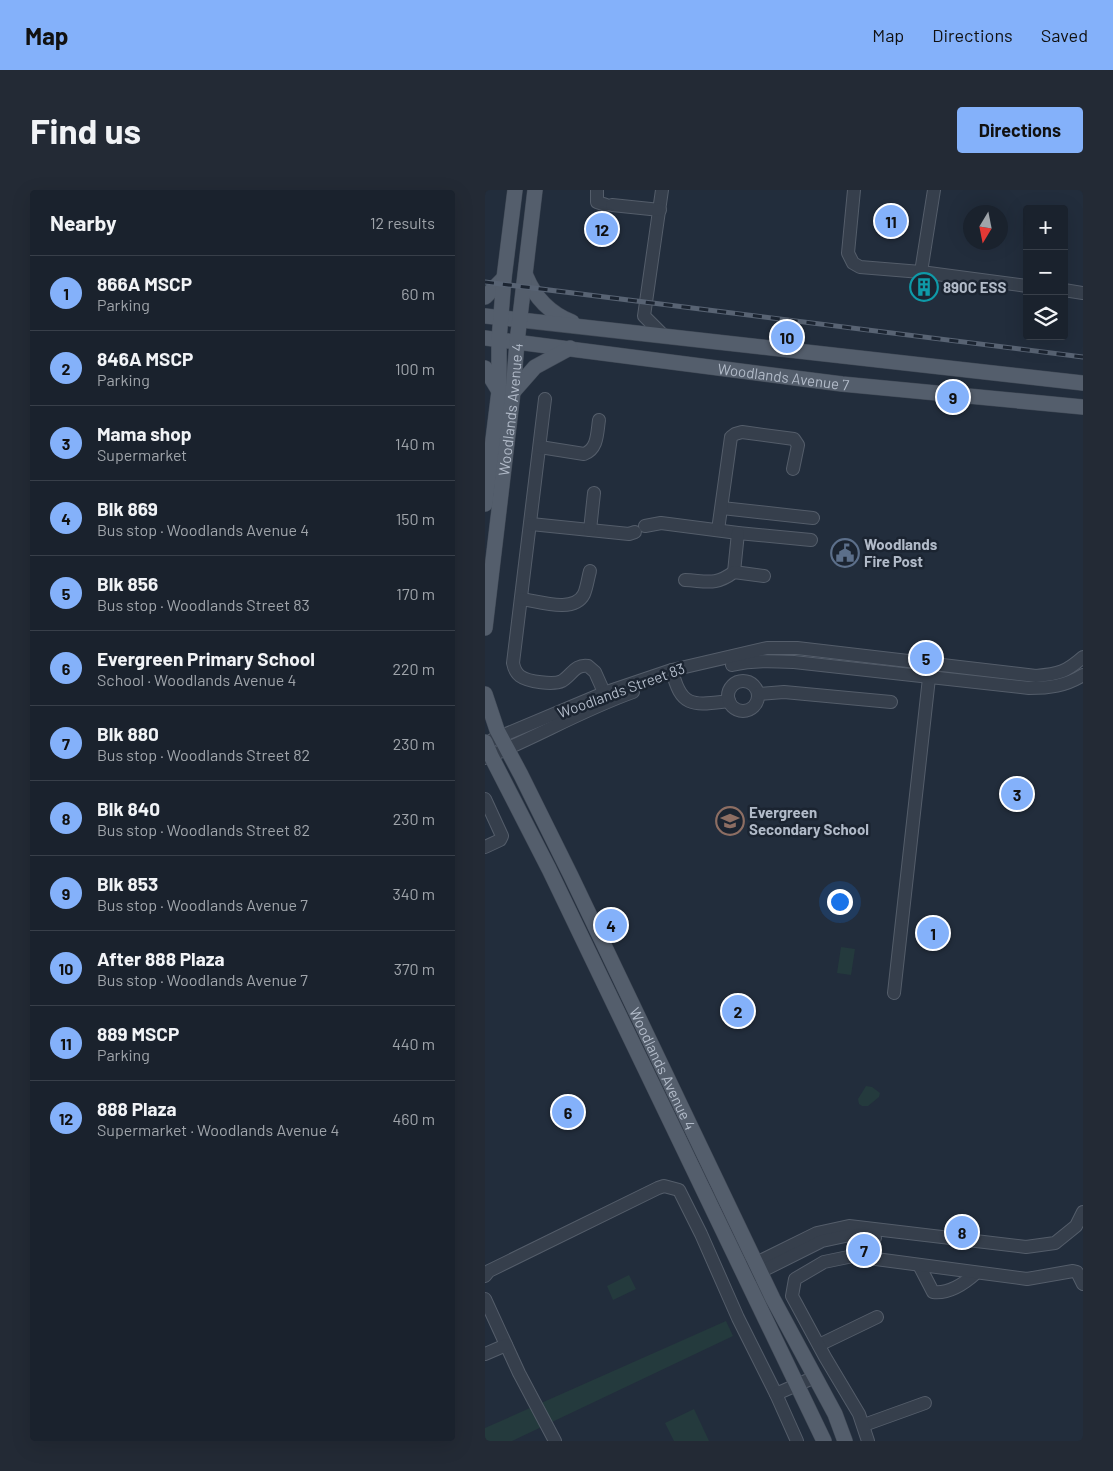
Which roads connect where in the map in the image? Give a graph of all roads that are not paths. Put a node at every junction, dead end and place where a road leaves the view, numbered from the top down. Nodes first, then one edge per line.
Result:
1 (515, 190) edge
2 (535, 190) edge
3 (597, 190) edge
4 (662, 190) edge
5 (853, 190) edge
6 (934, 190) edge
7 (660, 210) junction
8 (921, 272) junction
9 (526, 274) junction
10 (504, 278) junction
11 (1023, 285) edge
12 (1068, 291) edge
13 (1083, 293) edge
14 (485, 297) edge
15 (485, 316) edge
16 (501, 318) junction
17 (520, 320) junction
18 (586, 327) junction
19 (663, 335) junction
20 (492, 339) edge
21 (517, 342) junction
22 (570, 348) junction
23 (485, 368) edge
24 (1083, 384) edge
25 (506, 392) junction
26 (545, 399) dead end
27 (1083, 407) edge
28 (599, 420) dead end
29 (539, 448) junction
30 (793, 469) dead end
31 (594, 493) dead end
32 (485, 504) edge
33 (721, 508) junction
34 (813, 518) dead end
35 (531, 524) junction
36 (590, 530) junction
37 (718, 530) junction
38 (738, 533) junction
39 (811, 540) dead end
40 (590, 571) dead end
41 (734, 572) junction
42 (764, 576) dead end
43 (685, 580) dead end
44 (521, 599) junction
45 (485, 628) edge
46 (797, 648) junction
47 (1083, 656) edge
48 (794, 662) junction
49 (930, 671) junction
50 (673, 674) junction
51 (1083, 675) edge
52 (485, 694) edge
53 (759, 694) junction
54 (606, 697) junction
55 (729, 701) junction
56 (891, 702) dead end
57 (504, 743) junction
58 (486, 748) edge
59 (485, 799) edge
60 (485, 847) edge
61 (894, 993) dead end
62 (1083, 1212) edge
63 (1083, 1228) edge
64 (919, 1265) junction
65 (759, 1268) junction
66 (976, 1273) junction
67 (744, 1274) junction
68 (485, 1276) edge
69 (1083, 1284) edge
70 (485, 1300) edge
71 (877, 1317) dead end
72 (506, 1345) junction
73 (819, 1345) junction
74 (485, 1354) edge
75 (815, 1377) junction
76 (797, 1385) junction
77 (776, 1394) junction
78 (925, 1403) dead end
79 (864, 1426) junction
80 (555, 1441) edge
81 (797, 1441) edge
82 (823, 1441) edge
83 (845, 1441) edge
84 (868, 1441) edge

1 - 10 main road, Woodlands Avenue 4
2 - 9 main road, Woodlands Avenue 4
3 - 7 street
4 - 7 street
5 - 8 street
6 - 8 street
7 - 19 street
8 - 11 street
9 - 17 main road, Woodlands Avenue 4
9 - 18 main road
10 - 14 main road
10 - 16 main road, Woodlands Avenue 4
12 - 13 street
15 - 16 main road, Woodlands Avenue 7
16 - 17 main road, Woodlands Avenue 7
16 - 20 main road, Woodlands Avenue 4
17 - 18 main road, Woodlands Avenue 7
17 - 21 main road, Woodlands Avenue 4
18 - 19 main road, Woodlands Avenue 7
19 - 24 main road, Woodlands Avenue 7
20 - 21 main road, Woodlands Avenue 7
20 - 25 main road, Woodlands Avenue 4
21 - 22 main road, Woodlands Avenue 7
21 - 25 main road, Woodlands Avenue 4
22 - 25 main road
22 - 27 main road, Woodlands Avenue 7
23 - 25 main road
25 - 32 main road, Woodlands Avenue 4
25 - 45 main road, Woodlands Avenue 4
26 - 29 street
28 - 29 street
29 - 35 street
30 - 33 street
31 - 36 street
33 - 34 street
33 - 37 street
35 - 36 street
35 - 44 street
36 - 37 street
37 - 38 street
38 - 39 street
38 - 41 street
40 - 44 street
41 - 42 street
41 - 43 street
44 - 54 street
46 - 48 street
46 - 49 street, Woodlands Street 83
46 - 50 street, Woodlands Street 83
47 - 49 street, Woodlands Street 83
48 - 49 street, Woodlands Street 83
48 - 50 street, Woodlands Street 83
49 - 51 street, Woodlands Street 83
49 - 61 street
50 - 54 street, Woodlands Street 83
50 - 55 street
52 - 57 main road, Woodlands Avenue 4
53 - 55 street
53 - 55 street
53 - 56 street
54 - 57 street, Woodlands Street 83
57 - 58 street, Woodlands Street 83
57 - 65 main road, Woodlands Avenue 4
58 - 67 main road, Woodlands Avenue 4
59 - 60 street
62 - 65 street
63 - 65 street
64 - 66 street
64 - 66 street
64 - 73 street
65 - 67 street
65 - 75 main road, Woodlands Avenue 4
66 - 69 street
67 - 76 main road, Woodlands Avenue 4
68 - 77 street
70 - 72 street
71 - 73 street
72 - 74 street
72 - 80 street
73 - 79 street
75 - 76 street
75 - 83 main road, Woodlands Avenue 4
76 - 77 street
76 - 82 main road, Woodlands Avenue 4
77 - 81 street
78 - 79 street
79 - 84 street

